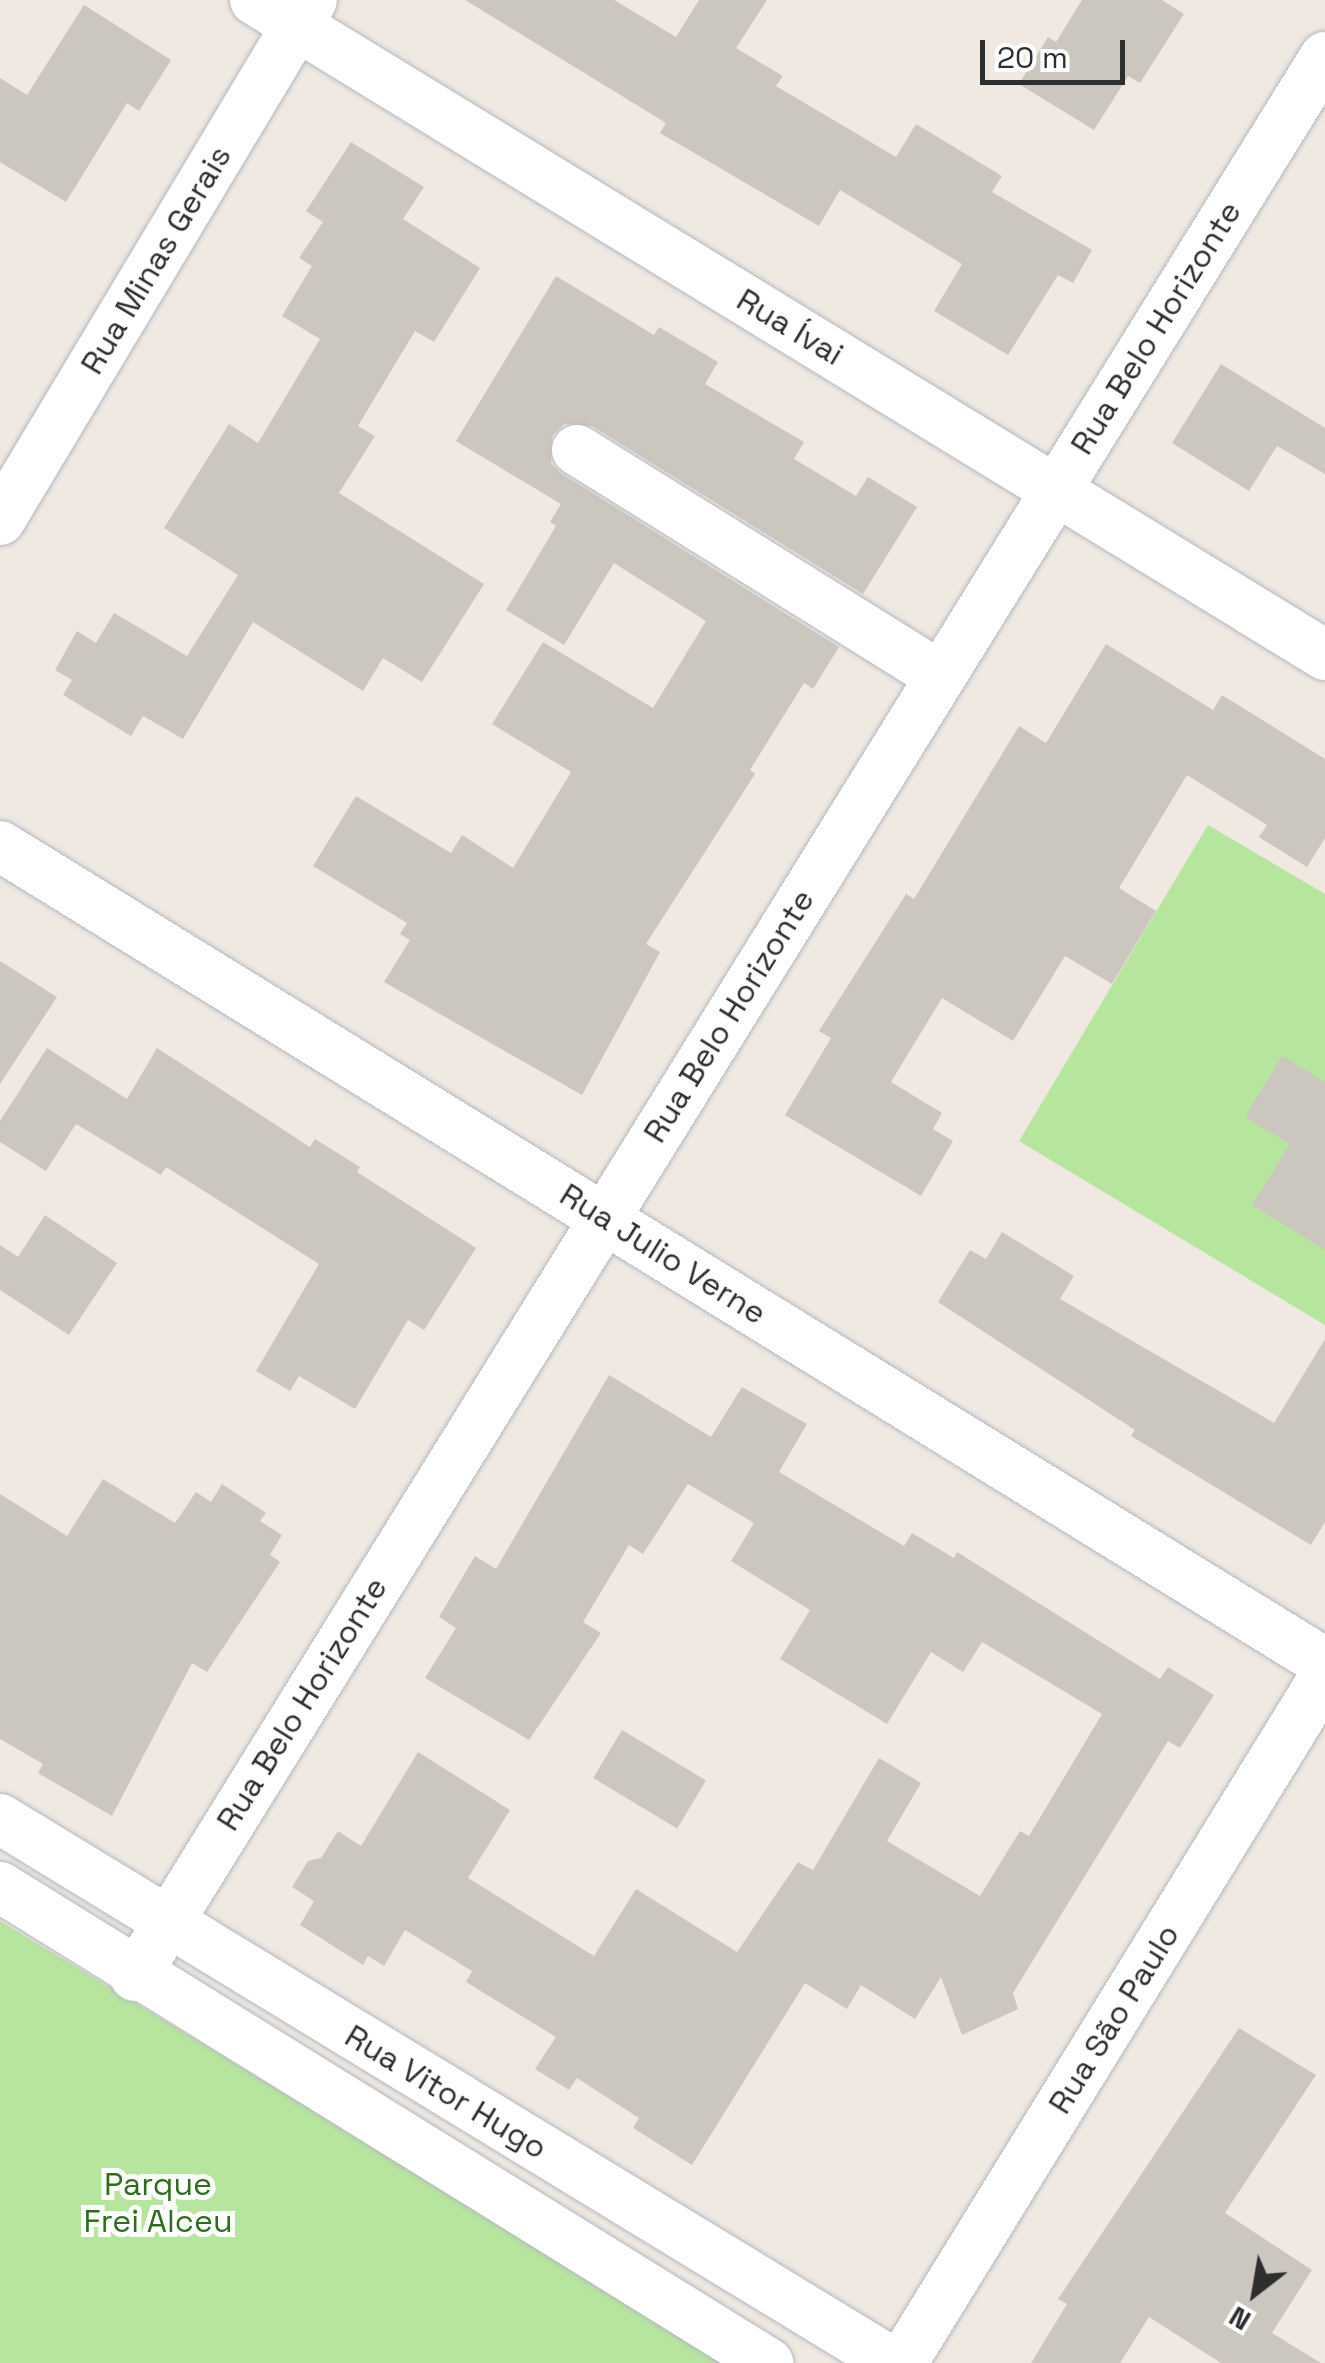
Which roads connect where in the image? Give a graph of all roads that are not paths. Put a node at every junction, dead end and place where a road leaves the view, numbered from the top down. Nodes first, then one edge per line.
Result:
1 (288, 8) edge
2 (1325, 57) edge
3 (578, 450) dead end
4 (1056, 490) junction
5 (0, 520) edge
6 (1325, 655) edge
7 (940, 676) junction
8 (0, 846) edge
9 (604, 1218) junction
10 (1325, 1662) edge
11 (1325, 1676) edge
12 (0, 1818) edge
13 (0, 1887) edge
14 (167, 1922) junction
15 (135, 1976) junction
16 (768, 2363) edge
17 (893, 2363) edge
18 (902, 2363) edge

1 - 4 street, Rua Ívai
1 - 5 street, Rua Minas Gerais
2 - 4 street, Rua Belo Horizonte
3 - 7 street
4 - 6 street, Rua Ívai
4 - 7 street, Rua Belo Horizonte
7 - 9 street, Rua Belo Horizonte
8 - 9 street, Rua Julio Verne
9 - 10 street, Rua Julio Verne
9 - 14 street, Rua Belo Horizonte
11 - 18 street, Rua São Paulo
12 - 14 street, Rua Vitor Hugo
13 - 15 street, Rua Vitor Hugo
14 - 15 street, Rua Belo Horizonte
14 - 17 street, Rua Vitor Hugo
15 - 16 street, Rua Vitor Hugo

